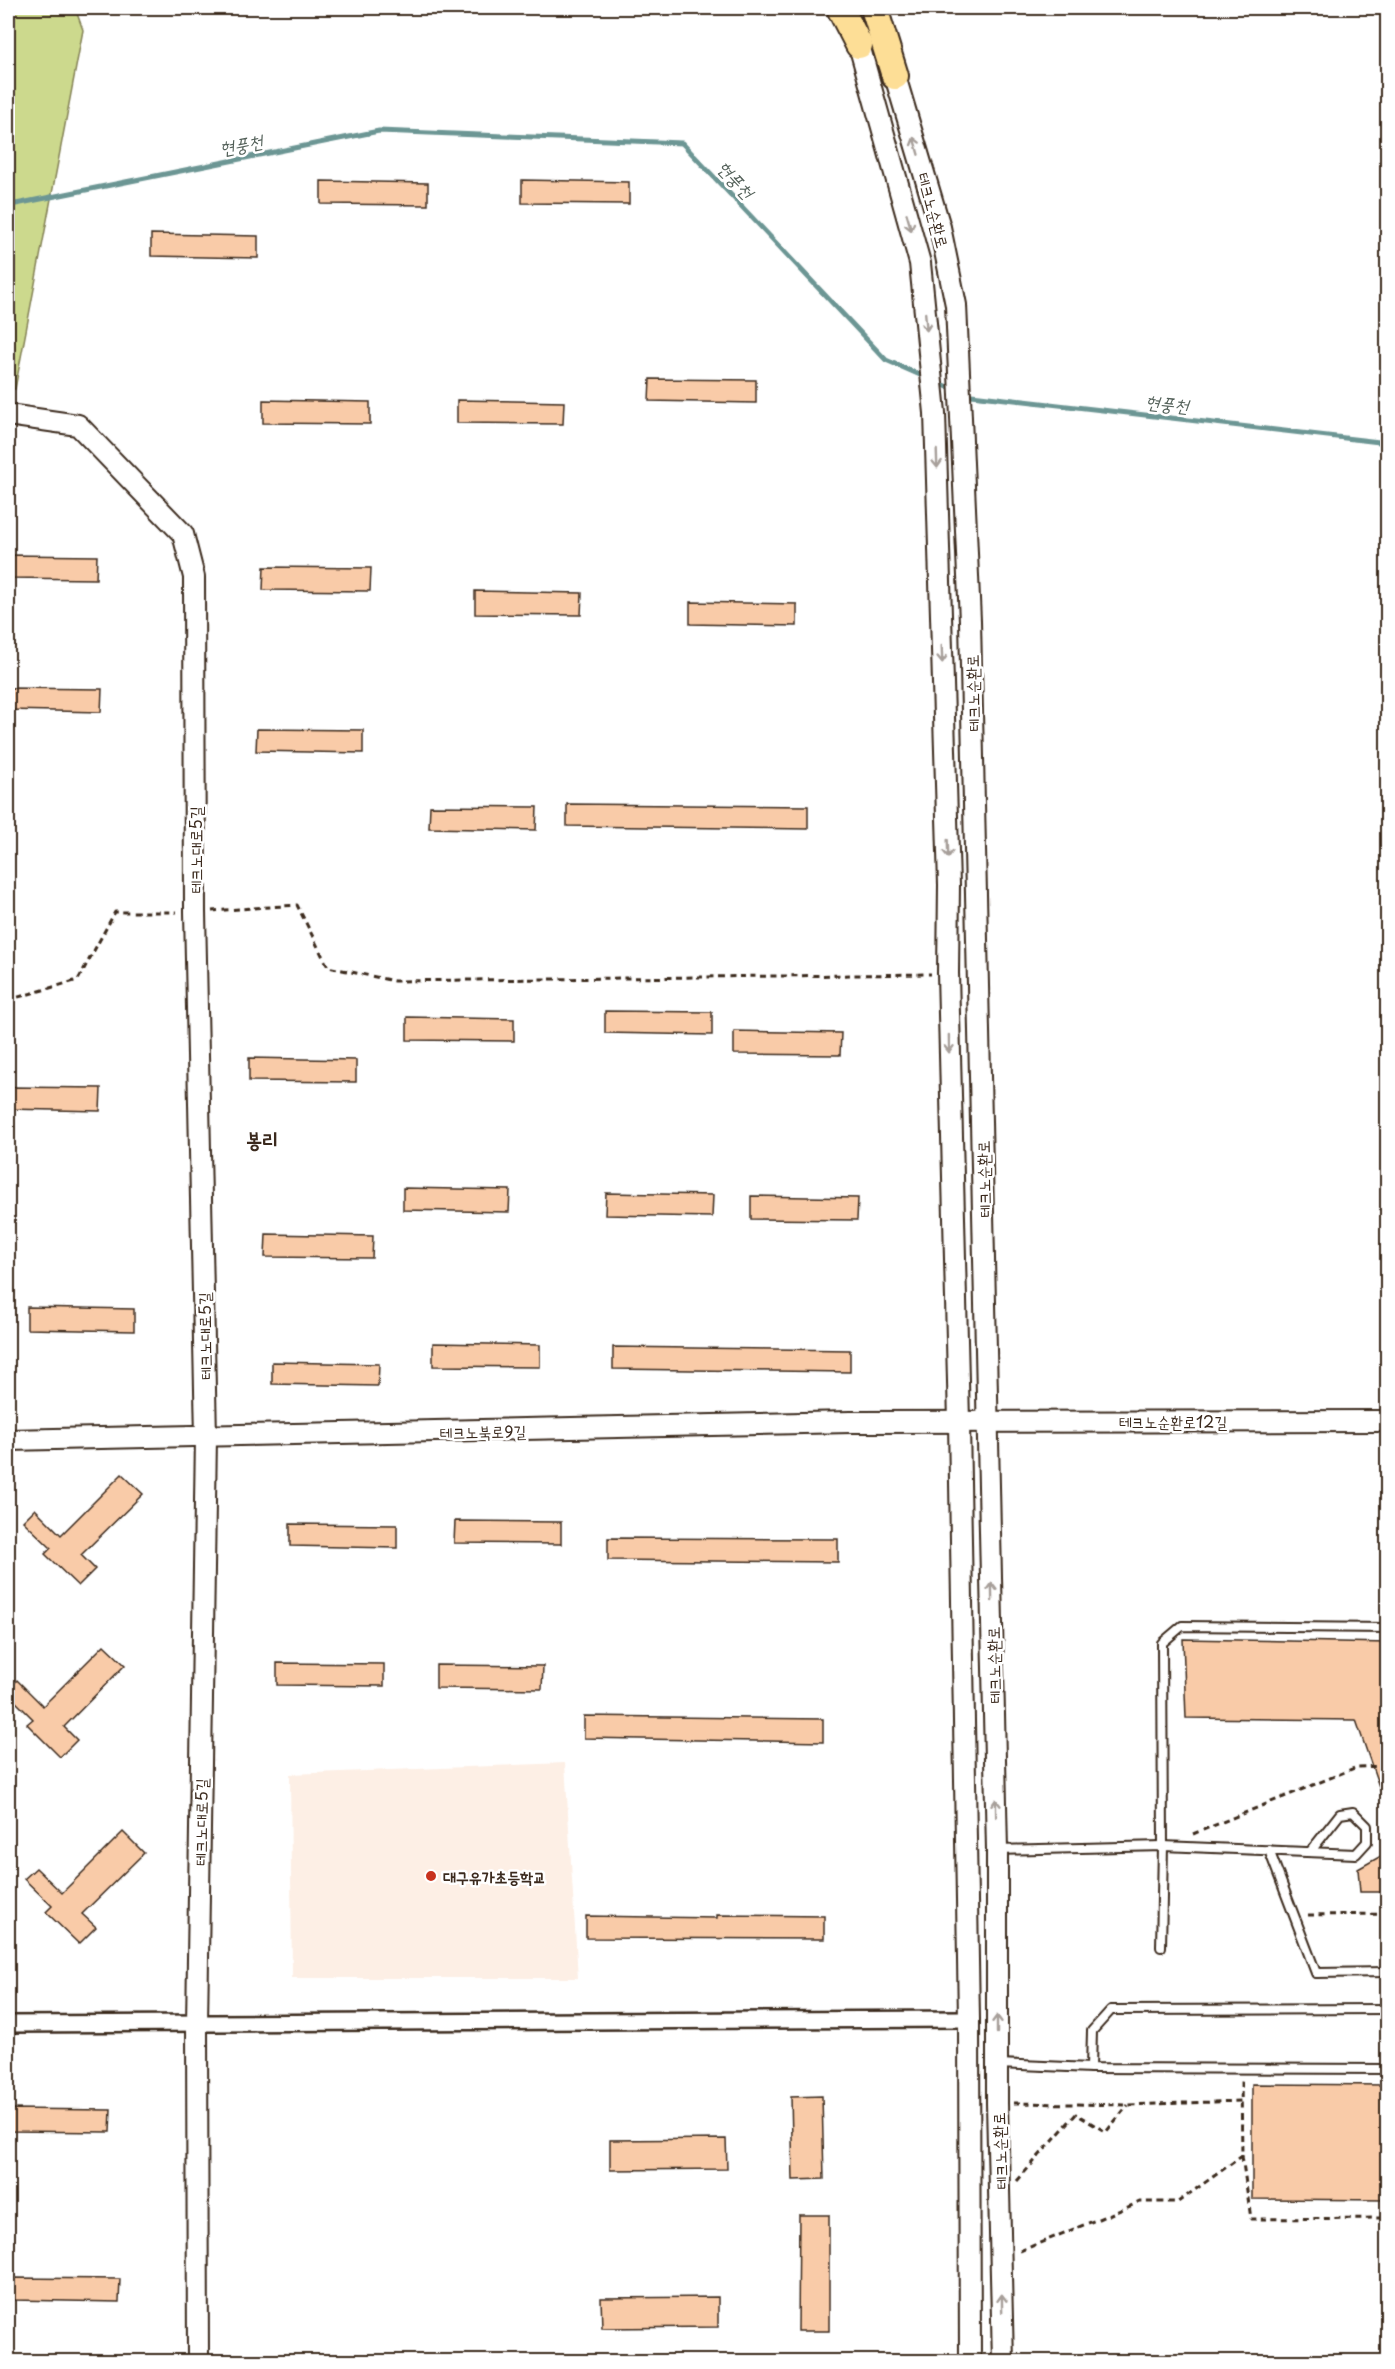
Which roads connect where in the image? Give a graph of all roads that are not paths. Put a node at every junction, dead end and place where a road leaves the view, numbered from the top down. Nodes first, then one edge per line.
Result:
1 (840, 8) edge
2 (849, 8) edge
3 (874, 8) edge
4 (890, 8) edge
5 (859, 45) junction
6 (895, 76) junction
7 (8, 415) edge
8 (1388, 1420) edge
9 (988, 1421) junction
10 (959, 1422) junction
11 (206, 1437) junction
12 (8, 1440) edge
13 (1388, 1628) edge
14 (1164, 1846) junction
15 (997, 1850) junction
16 (1269, 1850) junction
17 (1310, 1852) junction
18 (1161, 1947) dead end
19 (1388, 1972) edge
20 (1388, 2009) edge
21 (969, 2019) junction
22 (197, 2024) junction
23 (8, 2025) edge
24 (997, 2064) junction
25 (1091, 2068) junction
26 (1388, 2069) edge
27 (198, 2361) edge
28 (970, 2361) edge
29 (1003, 2361) edge

1 - 5 highway
2 - 5 highway, 테크노순환로
3 - 6 highway, 테크노순환로
4 - 6 highway
5 -> 10 street, 테크노순환로
9 -> 6 street, 테크노순환로
7 - 11 street, 테크노대로5길
8 - 9 street, 테크노순환로12길
9 - 10 street, 테크노순환로12길
15 -> 9 street, 테크노순환로
10 - 11 street, 테크노북로9길
10 - 21 street, 테크노순환로
11 - 12 street, 테크노북로9길
11 - 22 street, 테크노대로5길
13 - 14 lane
14 - 15 lane
14 - 16 lane
14 - 18 lane
24 -> 15 street, 테크노순환로
16 - 17 lane
16 - 19 lane
17 - 17 lane
20 - 25 lane
21 - 22 street
21 - 28 street, 테크노순환로
22 - 23 street
22 - 27 street, 테크노대로5길
24 - 25 lane
29 -> 24 street, 테크노순환로
25 - 26 lane

